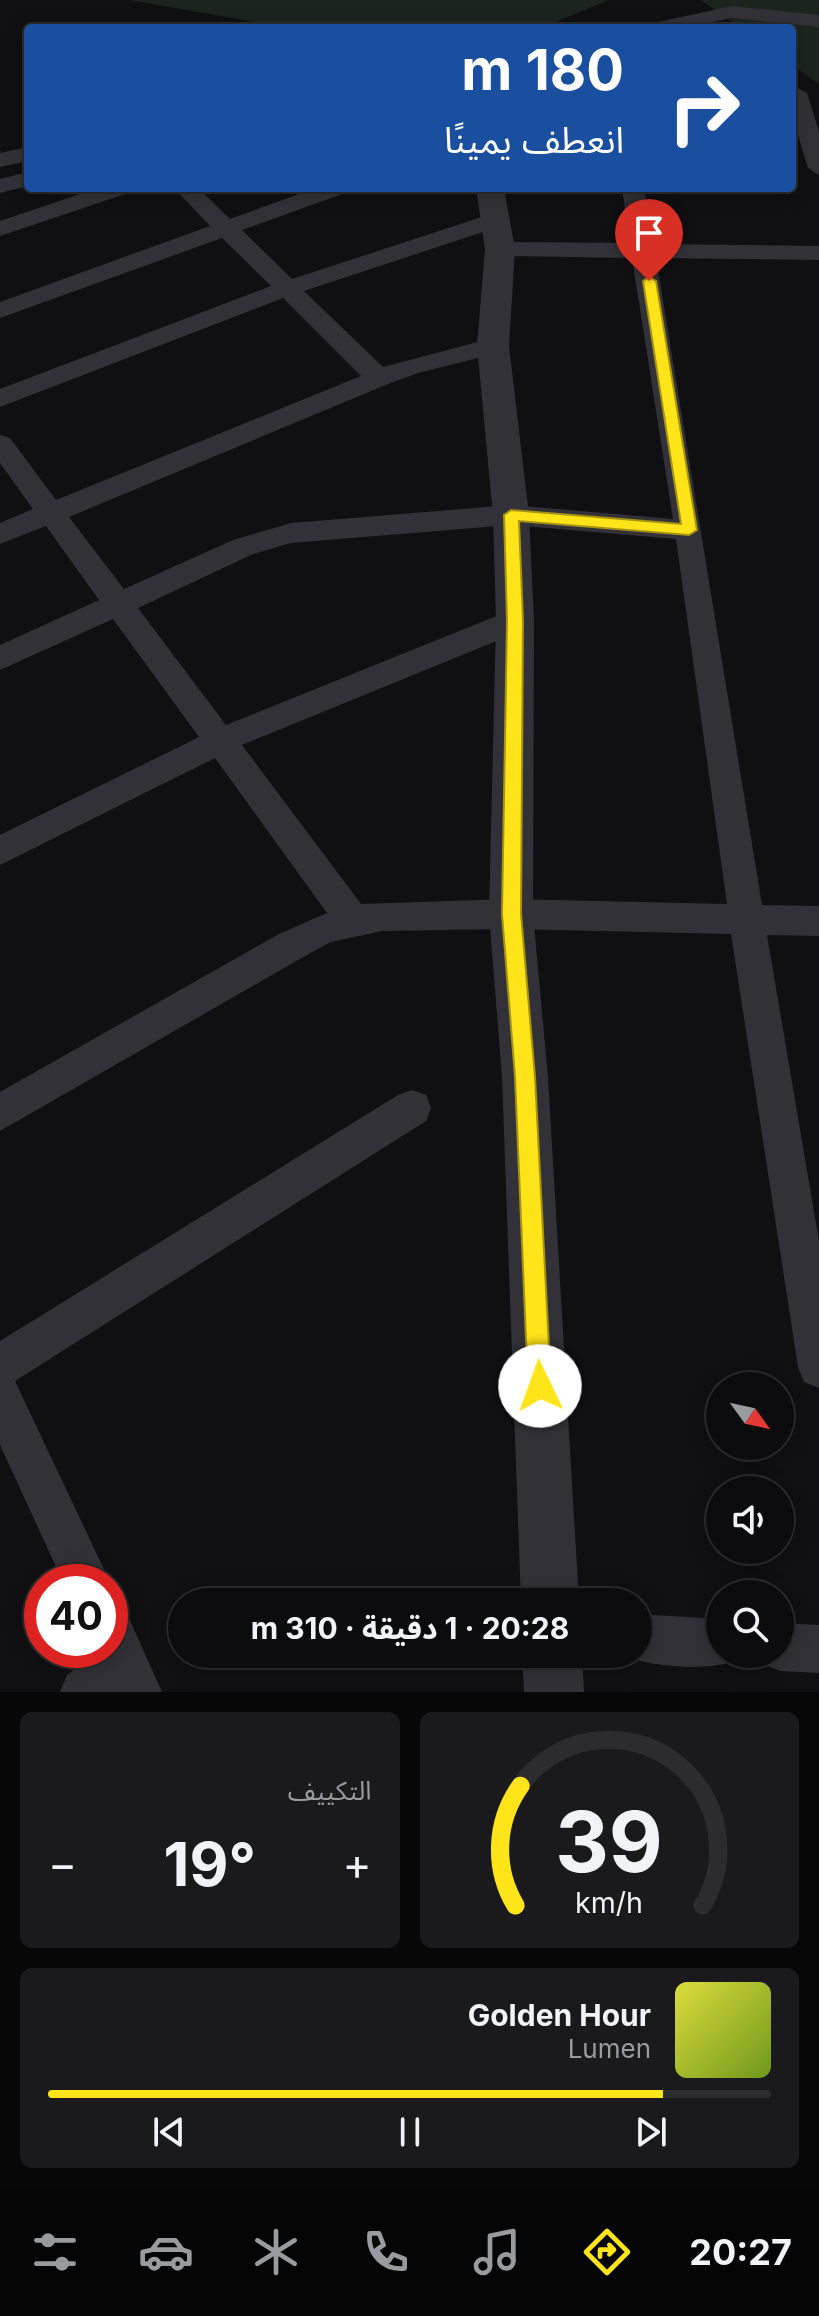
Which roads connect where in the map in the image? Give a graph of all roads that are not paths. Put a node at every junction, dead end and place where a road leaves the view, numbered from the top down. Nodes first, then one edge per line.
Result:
1 (819, 21) edge
2 (675, 24) edge
3 (796, 94) edge
4 (796, 99) edge
5 (819, 101) edge
6 (24, 155) edge
7 (0, 160) edge
8 (819, 168) edge
9 (24, 180) edge
10 (0, 186) edge
11 (108, 192) edge
12 (189, 192) edge
13 (326, 192) edge
14 (634, 192) edge
15 (494, 219) edge
16 (226, 228) junction
17 (0, 229) edge
18 (644, 250) junction
19 (819, 253) edge
20 (288, 288) junction
21 (0, 310) edge
22 (493, 346) junction
23 (379, 378) junction
24 (0, 399) edge
25 (0, 444) edge
26 (51, 513) junction
27 (511, 515) junction
28 (689, 530) junction
29 (0, 534) edge
30 (119, 604) junction
31 (515, 621) junction
32 (0, 658) edge
33 (222, 740) junction
34 (0, 851) edge
35 (511, 914) junction
36 (353, 920) junction
37 (747, 921) junction
38 (819, 921) edge
39 (412, 1108) dead end
40 (0, 1113) edge
41 (0, 1366) edge
42 (819, 1367) edge
43 (0, 1396) edge
44 (79, 1564) edge
45 (549, 1588) edge
46 (652, 1639) edge
47 (706, 1642) edge
48 (794, 1648) edge
49 (819, 1649) edge
50 (116, 1668) edge
51 (553, 1668) edge
52 (84, 1692) edge
53 (554, 1692) edge

1 - 2 street
3 - 5 street
4 - 8 street
6 - 7 street
9 - 10 street
11 - 17 street
12 - 16 street
13 - 16 street
14 - 18 street
15 - 18 street
15 - 20 street
15 - 22 street
16 - 20 street
16 - 21 street
18 - 19 street
18 - 28 street
20 - 23 street
20 - 24 street
22 - 23 street
22 - 27 street
23 - 26 street
25 - 26 street
26 - 29 street
26 - 30 street
27 - 28 street
27 - 30 street
27 - 31 street
28 - 37 street
30 - 32 street
30 - 33 street
31 - 33 street
31 - 35 street
33 - 34 street
33 - 36 street
35 - 36 street
35 - 37 street
35 - 45 street
36 - 40 street
37 - 38 street
37 - 42 street
39 - 41 street
43 - 44 street
46 - 47 street
48 - 49 street
50 - 52 street
51 - 53 street

